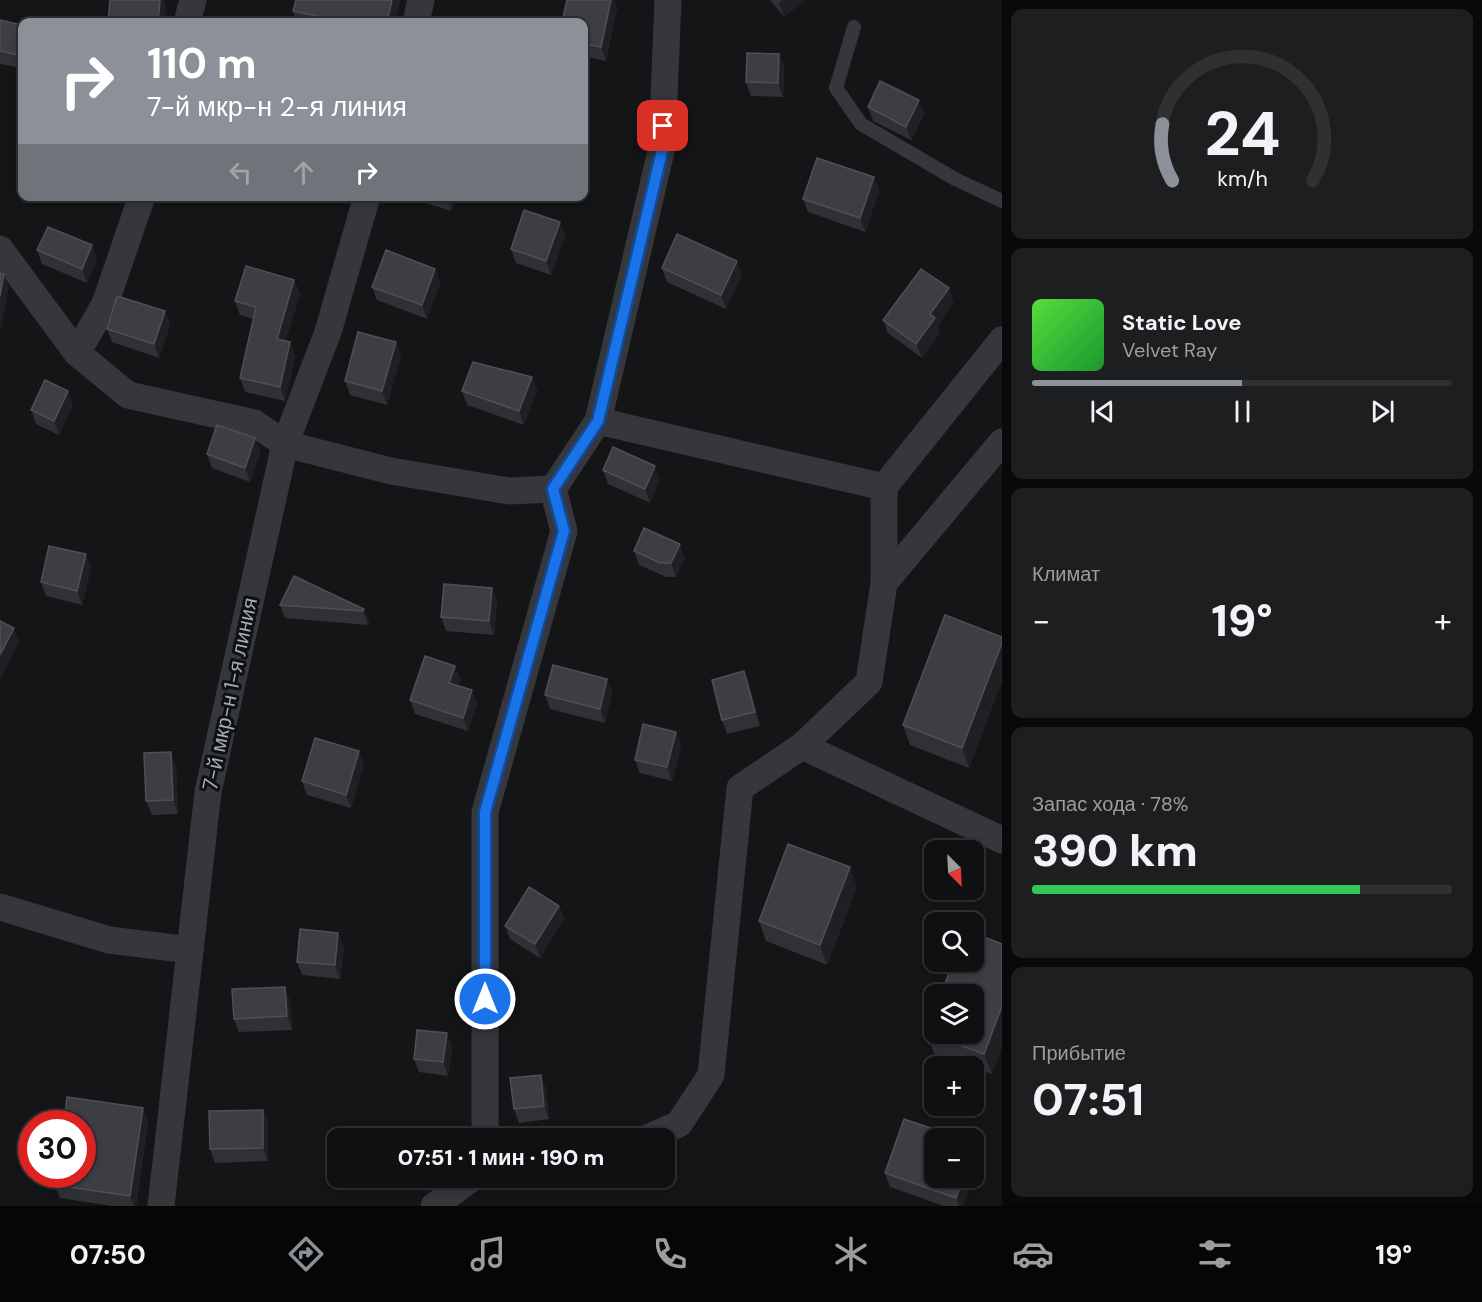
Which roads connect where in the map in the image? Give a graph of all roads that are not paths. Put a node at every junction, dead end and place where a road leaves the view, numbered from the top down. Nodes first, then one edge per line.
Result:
1 (193, 0) edge
2 (421, 0) edge
3 (668, 0) edge
4 (188, 18) edge
5 (417, 18) edge
6 (854, 27) dead end
7 (140, 201) edge
8 (366, 201) edge
9 (1002, 201) edge
10 (0, 249) edge
11 (1002, 340) edge
12 (77, 353) junction
13 (598, 421) junction
14 (1002, 442) edge
15 (285, 444) junction
16 (884, 487) junction
17 (553, 489) junction
18 (884, 583) junction
19 (802, 746) junction
20 (1002, 840) edge
21 (0, 907) edge
22 (190, 950) junction
23 (485, 1128) edge
24 (670, 1128) edge
25 (458, 1188) edge
26 (161, 1206) edge
27 (434, 1206) edge

1 - 4 street
2 - 5 street
3 - 13 street
6 - 9 lane
7 - 12 street
8 - 15 street, 7-й мкр-н 1-я линия
10 - 12 street
11 - 16 street
12 - 15 street
13 - 16 street
13 - 17 street
14 - 18 street
15 - 17 street
15 - 22 street, 7-й мкр-н 1-я линия
16 - 18 street
17 - 23 street
18 - 19 street
19 - 20 street
19 - 24 street
21 - 22 street
22 - 26 street, 7-й мкр-н 1-я линия
25 - 27 street

